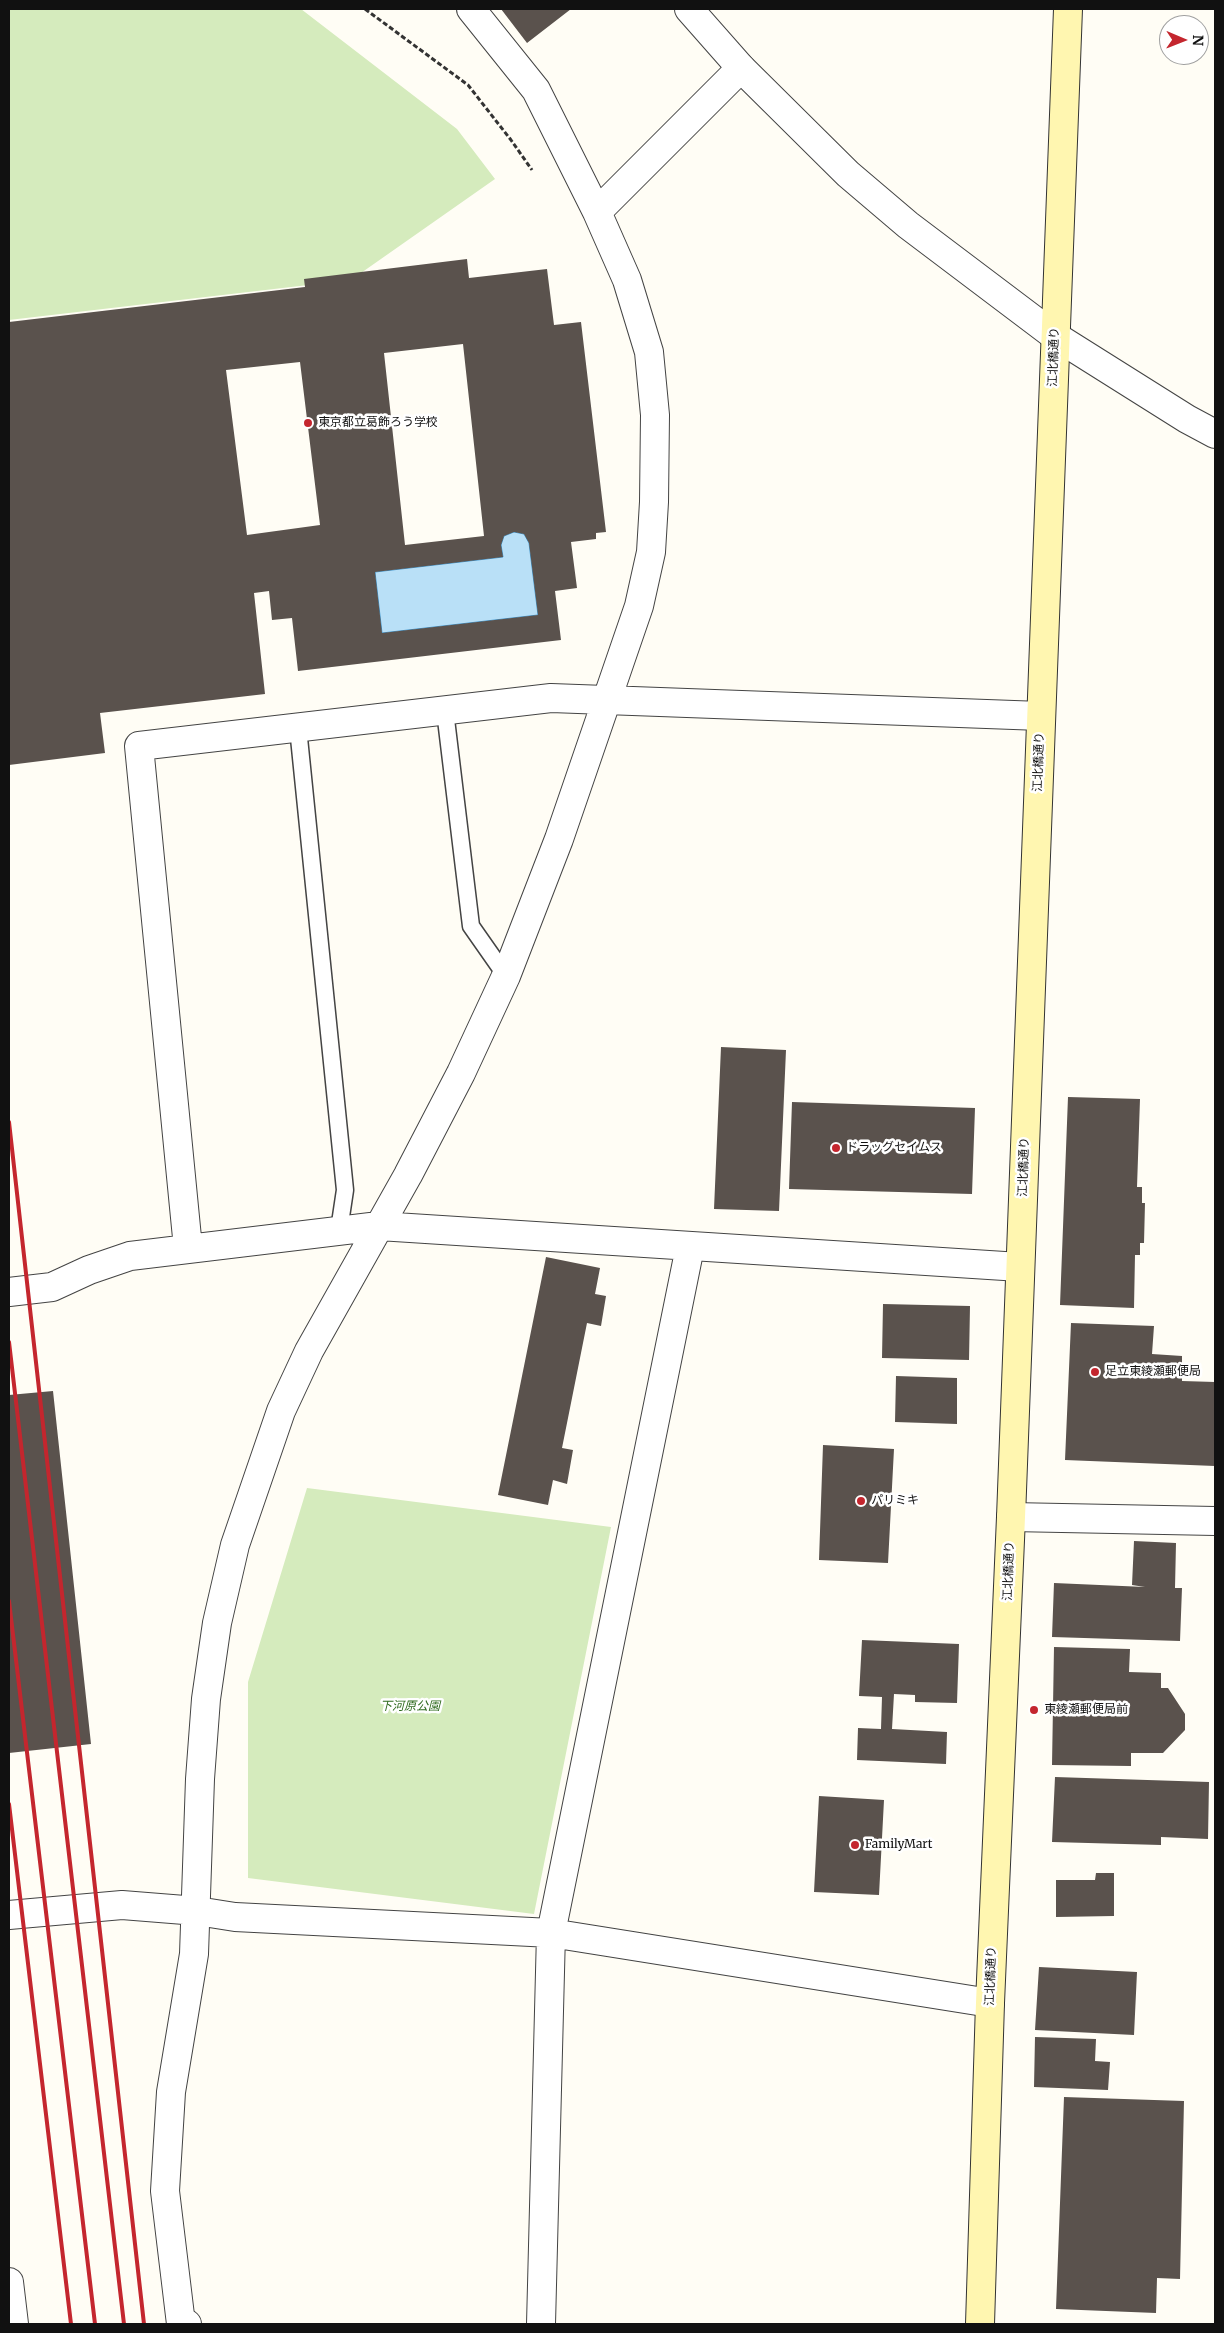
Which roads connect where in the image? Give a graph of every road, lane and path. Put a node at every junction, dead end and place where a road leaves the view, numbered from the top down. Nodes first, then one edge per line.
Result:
1 (365, 9) edge
2 (471, 9) edge
3 (689, 9) edge
4 (1068, 9) edge
5 (741, 68) junction
6 (532, 170) dead end
7 (597, 212) junction
8 (1054, 336) junction
9 (1215, 434) edge
10 (607, 700) junction
11 (444, 711) junction
12 (1041, 716) junction
13 (298, 728) junction
14 (506, 976) junction
15 (380, 1226) junction
16 (339, 1230) junction
17 (690, 1246) junction
18 (188, 1248) junction
19 (1020, 1267) junction
20 (9, 1292) edge
21 (1011, 1517) junction
22 (1215, 1521) edge
23 (197, 1911) junction
24 (9, 1915) edge
25 (551, 1933) junction
26 (990, 2003) junction
27 (9, 2282) edge
28 (14, 2324) edge
29 (181, 2324) edge
30 (187, 2324) edge
31 (541, 2324) edge
32 (980, 2324) edge

1 - 6 path
2 - 7 street
3 - 5 street
4 - 8 main road, 江北橋通り
5 - 7 street
5 - 8 street
7 - 10 street
8 - 9 street
8 - 12 main road, 江北橋通り
10 - 11 street
10 - 12 street
10 - 14 street
11 - 13 street
11 - 14 lane
12 - 19 main road, 江北橋通り
13 - 16 lane
13 - 18 street
14 - 15 street
15 - 16 street
15 - 17 street
15 - 23 street
16 - 18 street
17 - 19 street
17 - 25 street
18 - 20 street
19 - 21 main road, 江北橋通り
21 - 22 street
21 - 26 main road, 江北橋通り
23 - 24 street
23 - 25 street
23 - 29 street
25 - 26 street
25 - 31 street
26 - 32 main road, 江北橋通り
27 - 28 street
29 - 30 street

